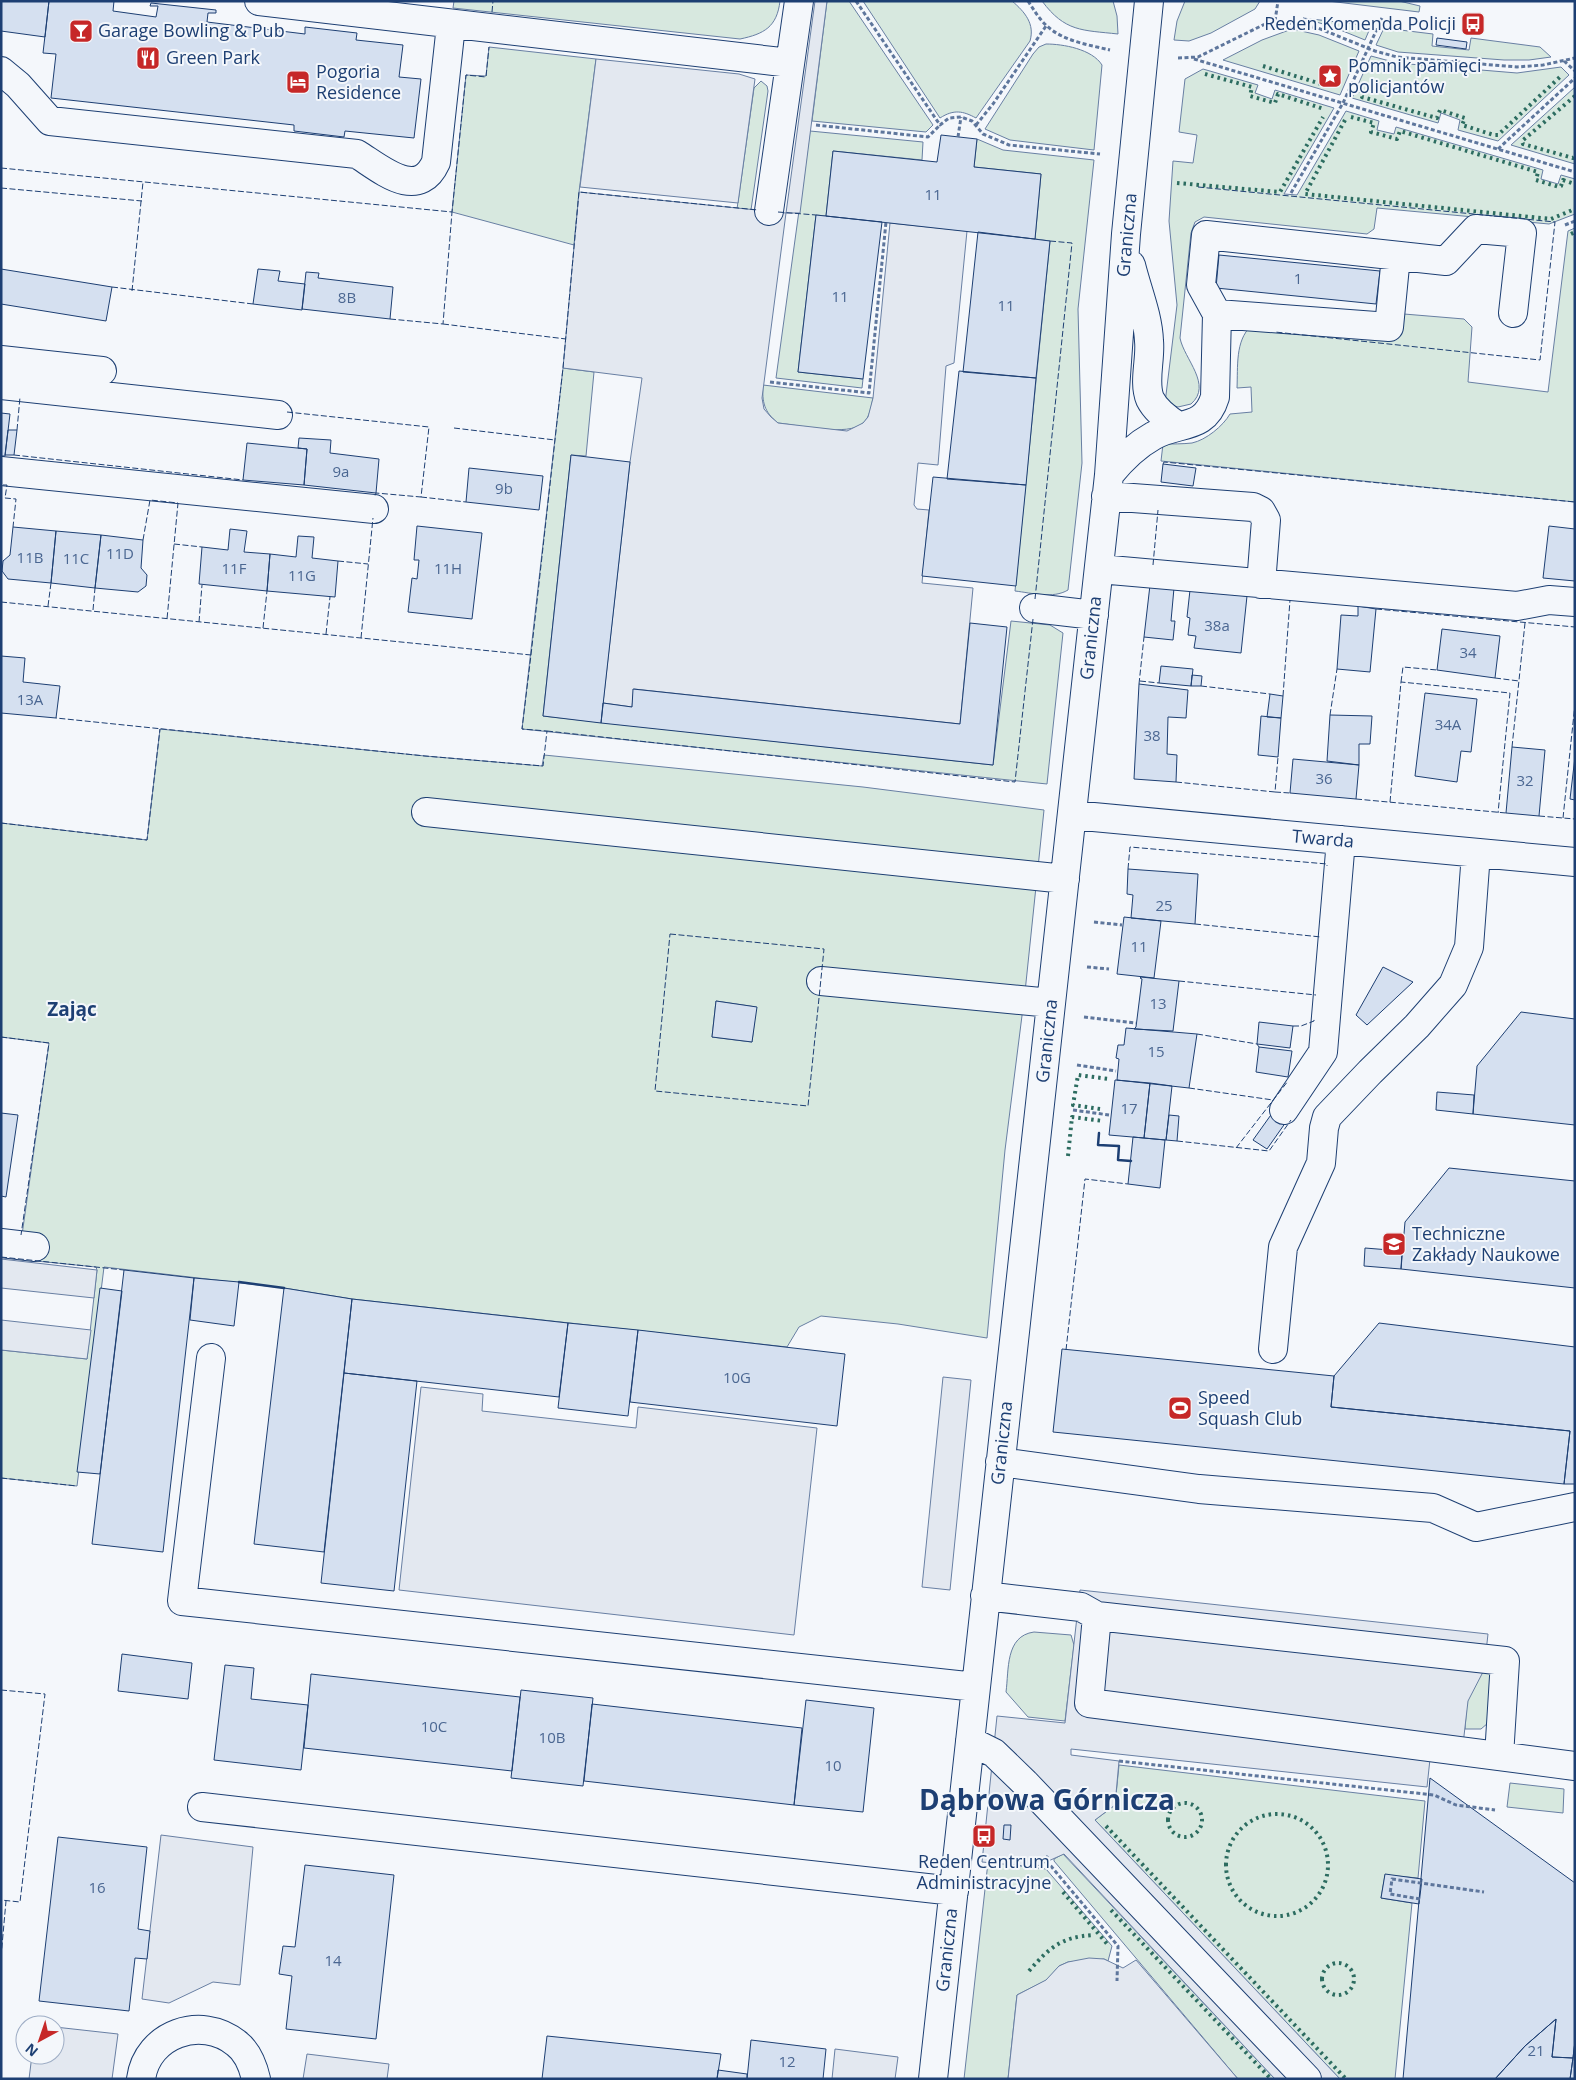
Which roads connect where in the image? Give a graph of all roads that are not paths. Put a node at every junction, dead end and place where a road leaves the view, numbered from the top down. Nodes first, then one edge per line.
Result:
1 (258, 1) edge
2 (799, 1) edge
3 (1149, 1) edge
4 (328, 5) edge
5 (451, 24) junction
6 (790, 63) junction
7 (1, 71) edge
8 (769, 211) dead end
9 (1126, 234) junction
10 (1396, 256) junction
11 (1514, 313) dead end
12 (1217, 314) junction
13 (1, 360) edge
14 (102, 371) dead end
15 (1, 385) edge
16 (278, 414) dead end
17 (1178, 426) junction
18 (1, 471) edge
19 (1108, 485) junction
20 (374, 509) dead end
21 (1099, 569) junction
22 (1261, 584) junction
23 (1575, 602) edge
24 (1034, 608) dead end
25 (1094, 614) junction
26 (426, 812) dead end
27 (1072, 814) junction
28 (1341, 840) junction
29 (1476, 853) junction
30 (1575, 862) edge
31 (1065, 879) junction
32 (821, 981) dead end
33 (1051, 1003) junction
34 (1284, 1110) dead end
35 (1, 1243) edge
36 (35, 1247) dead end
37 (1273, 1349) dead end
38 (211, 1358) dead end
39 (1000, 1462) junction
40 (1575, 1506) edge
41 (986, 1596) junction
42 (1097, 1616) junction
43 (976, 1688) junction
44 (970, 1741) junction
45 (1498, 1756) junction
46 (1575, 1766) edge
47 (202, 1807) dead end
48 (954, 1891) junction
49 (141, 2079) edge
50 (256, 2079) edge
51 (933, 2079) edge
52 (1307, 2079) edge

1 - 4 street
2 - 6 street
3 - 9 street, Graniczna
4 - 5 street
5 - 6 street
5 - 7 street
6 - 8 street
9 - 17 street
9 - 19 street, Graniczna
10 - 11 street
10 - 12 street
10 - 12 street
12 - 17 street
13 - 14 street
15 - 16 street
17 - 19 street
18 - 20 street
19 - 21 street, Graniczna
19 - 22 street
21 - 22 street
21 - 25 street, Graniczna
22 - 23 street
24 - 25 street
25 - 27 street, Graniczna
26 - 31 street
27 - 28 street, Twarda
27 - 31 street, Graniczna
28 - 29 street, Twarda
28 - 34 street
29 - 30 street, Twarda
29 - 37 street
31 - 33 street, Graniczna
32 - 33 street
33 - 39 street, Graniczna
35 - 36 street
38 - 43 street
39 - 40 street
39 - 41 street, Graniczna
41 - 42 street
41 - 43 street, Graniczna
42 - 45 street
42 - 45 street
43 - 44 street, Graniczna
44 - 48 street, Graniczna
44 - 52 street
45 - 46 street
47 - 48 street
48 - 51 street, Graniczna
49 - 50 street

